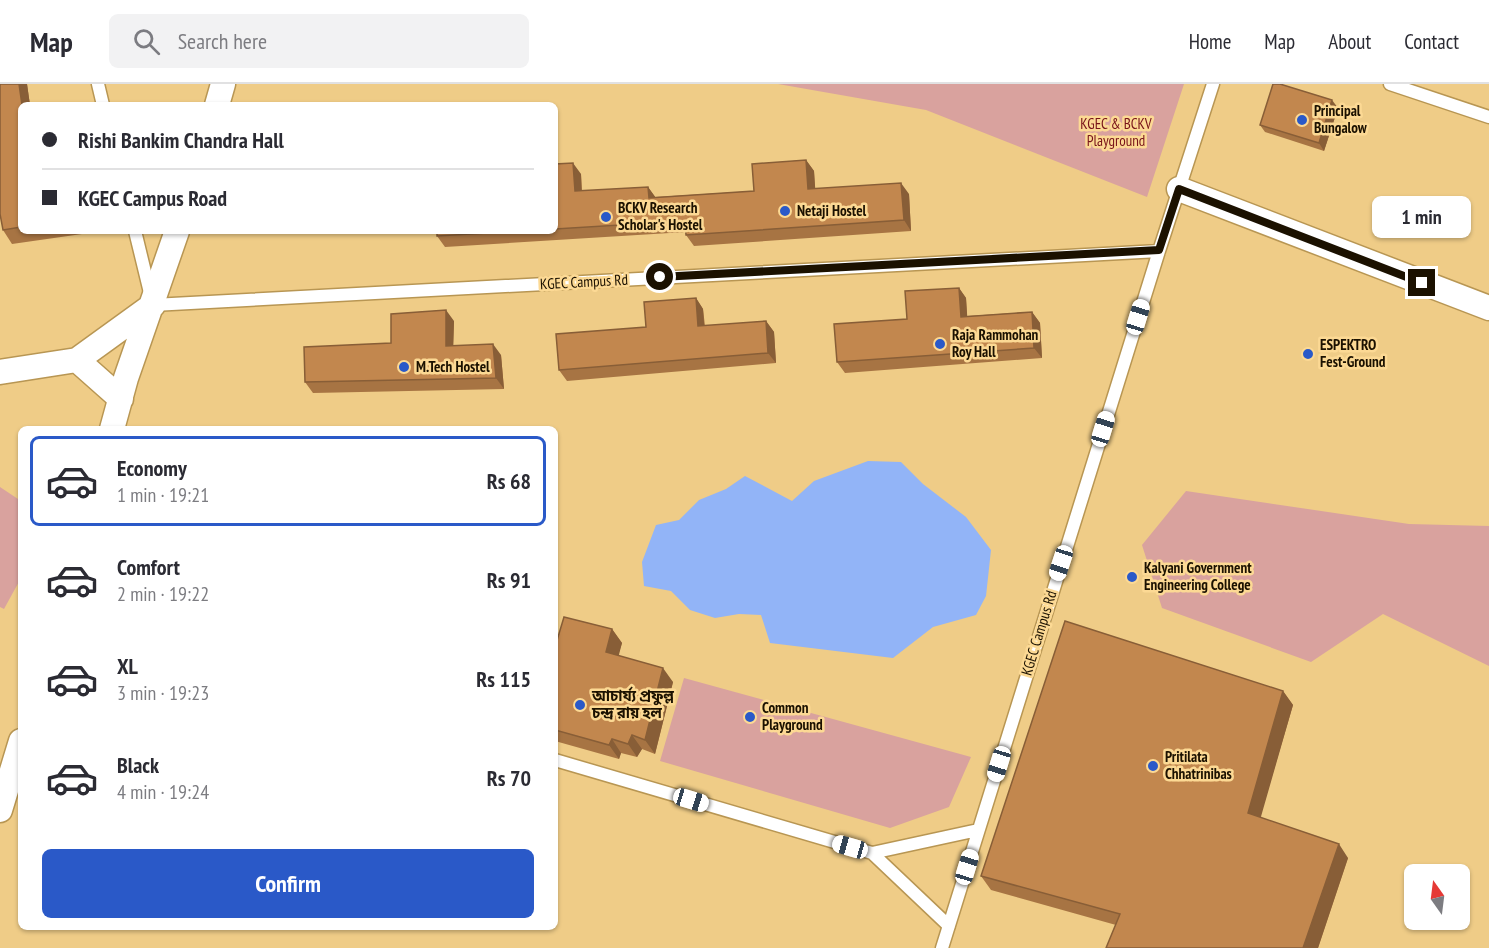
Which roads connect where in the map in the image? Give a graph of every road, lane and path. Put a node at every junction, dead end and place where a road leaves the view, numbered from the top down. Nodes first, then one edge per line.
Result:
1 (98, 84) edge
2 (223, 84) edge
3 (1213, 84) edge
4 (1390, 84) edge
5 (102, 102) edge
6 (218, 102) edge
7 (1489, 117) edge
8 (1179, 189) junction
9 (136, 234) edge
10 (176, 234) edge
11 (1159, 250) junction
12 (153, 305) junction
13 (1489, 308) edge
14 (77, 360) junction
15 (0, 372) edge
16 (121, 399) junction
17 (113, 426) edge
18 (18, 751) edge
19 (558, 761) edge
20 (0, 810) edge
21 (978, 830) junction
22 (872, 853) junction
23 (950, 926) junction
24 (942, 948) edge

1 - 5 lane
2 - 6 street
3 - 8 lane, KGEC Campus Rd
4 - 7 lane
8 - 11 lane, KGEC Campus Rd
8 - 13 street
9 - 12 lane
10 - 12 street
11 - 12 lane, KGEC Campus Rd
11 - 21 lane, KGEC Campus Rd
12 - 14 street
12 - 16 street
14 - 15 street
14 - 16 street
16 - 17 street
18 - 20 street
19 - 22 lane
21 - 22 lane
21 - 23 lane, KGEC Campus Rd
22 - 23 lane
23 - 24 lane, KGEC Campus Rd

